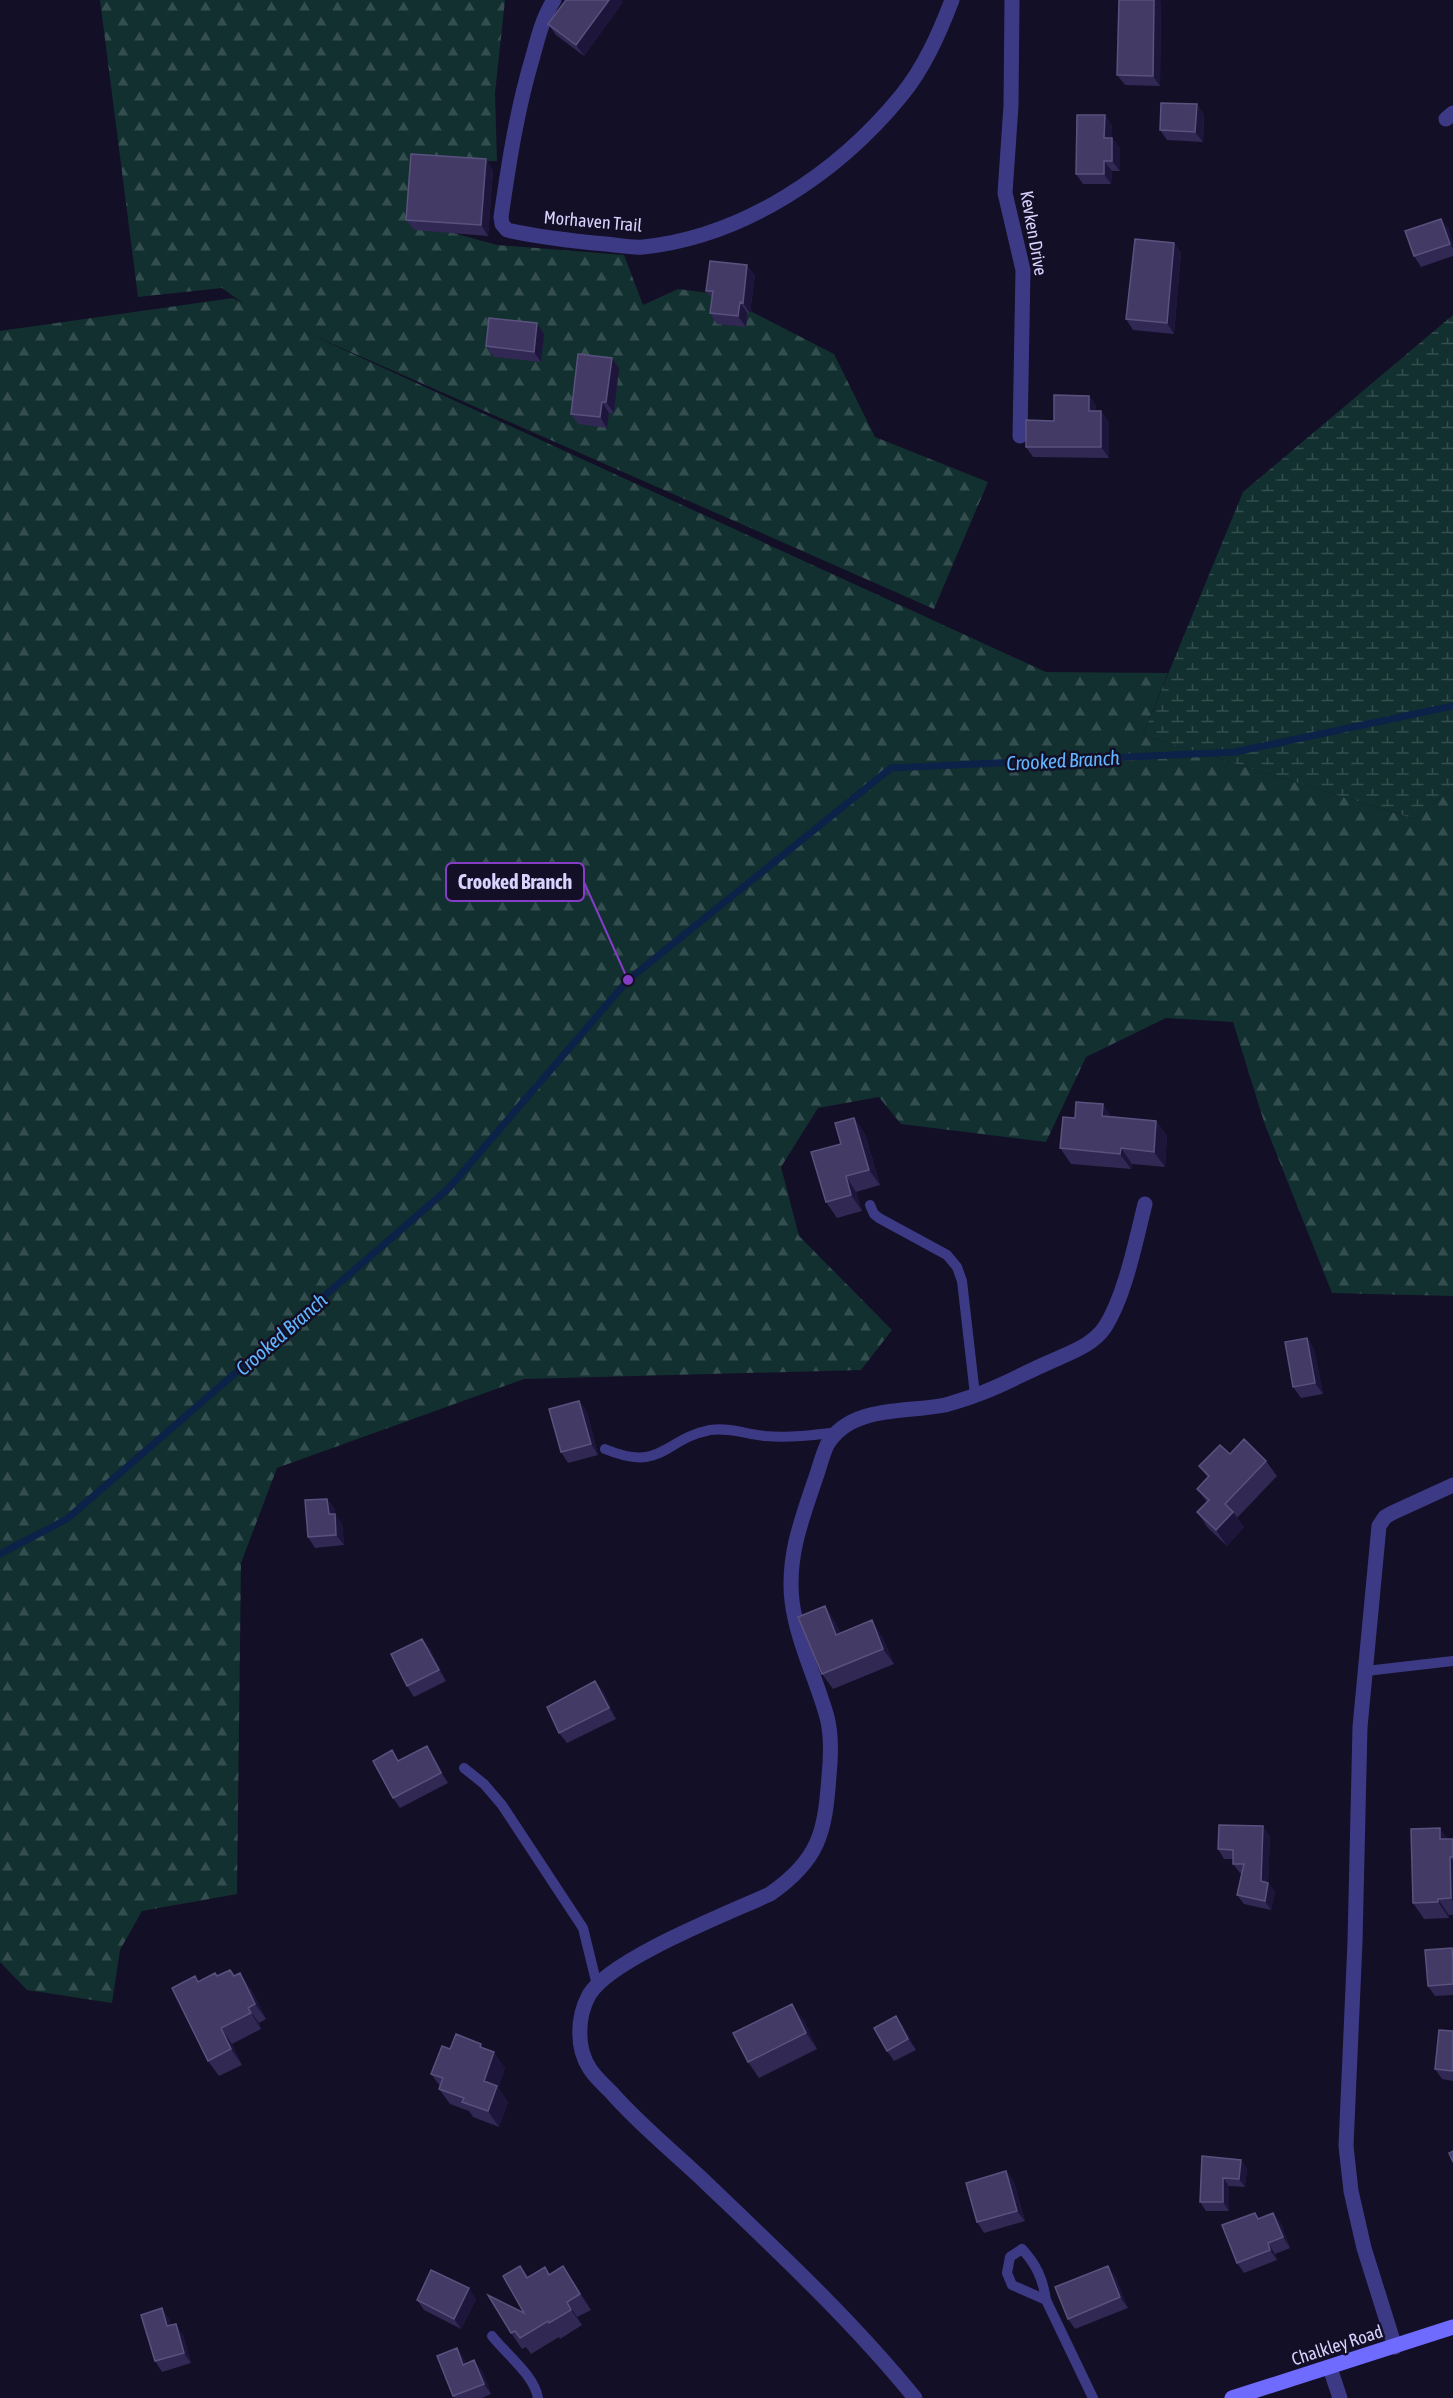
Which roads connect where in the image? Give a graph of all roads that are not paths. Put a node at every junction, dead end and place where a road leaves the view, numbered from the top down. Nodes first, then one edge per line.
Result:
1 (554, 0) edge
2 (952, 0) edge
3 (1012, 0) edge
4 (1020, 436) dead end
5 (1145, 1204) dead end
6 (870, 1205) dead end
7 (975, 1395) junction
8 (839, 1431) junction
9 (606, 1449) dead end
10 (1453, 1485) edge
11 (1453, 1661) edge
12 (1366, 1671) junction
13 (464, 1768) dead end
14 (597, 1985) junction
15 (1046, 2300) junction
16 (1453, 2327) edge
17 (492, 2336) dead end
18 (1395, 2347) junction
19 (1330, 2367) junction
20 (538, 2398) edge
21 (915, 2398) edge
22 (1093, 2398) edge
23 (1232, 2398) edge
24 (1340, 2398) edge

1 - 2 street, Morhaven Trail
3 - 4 street, Kevken Drive
5 - 7 street
6 - 7 lane
7 - 8 street
8 - 9 lane
8 - 14 street
10 - 12 street
11 - 12 lane
12 - 18 street
13 - 14 lane
14 - 21 street
15 - 15 lane
15 - 22 lane
16 - 18 street, Chalkley Road
17 - 20 lane
18 - 19 street, Chalkley Road
19 - 23 street, Chalkley Road
19 - 24 street

